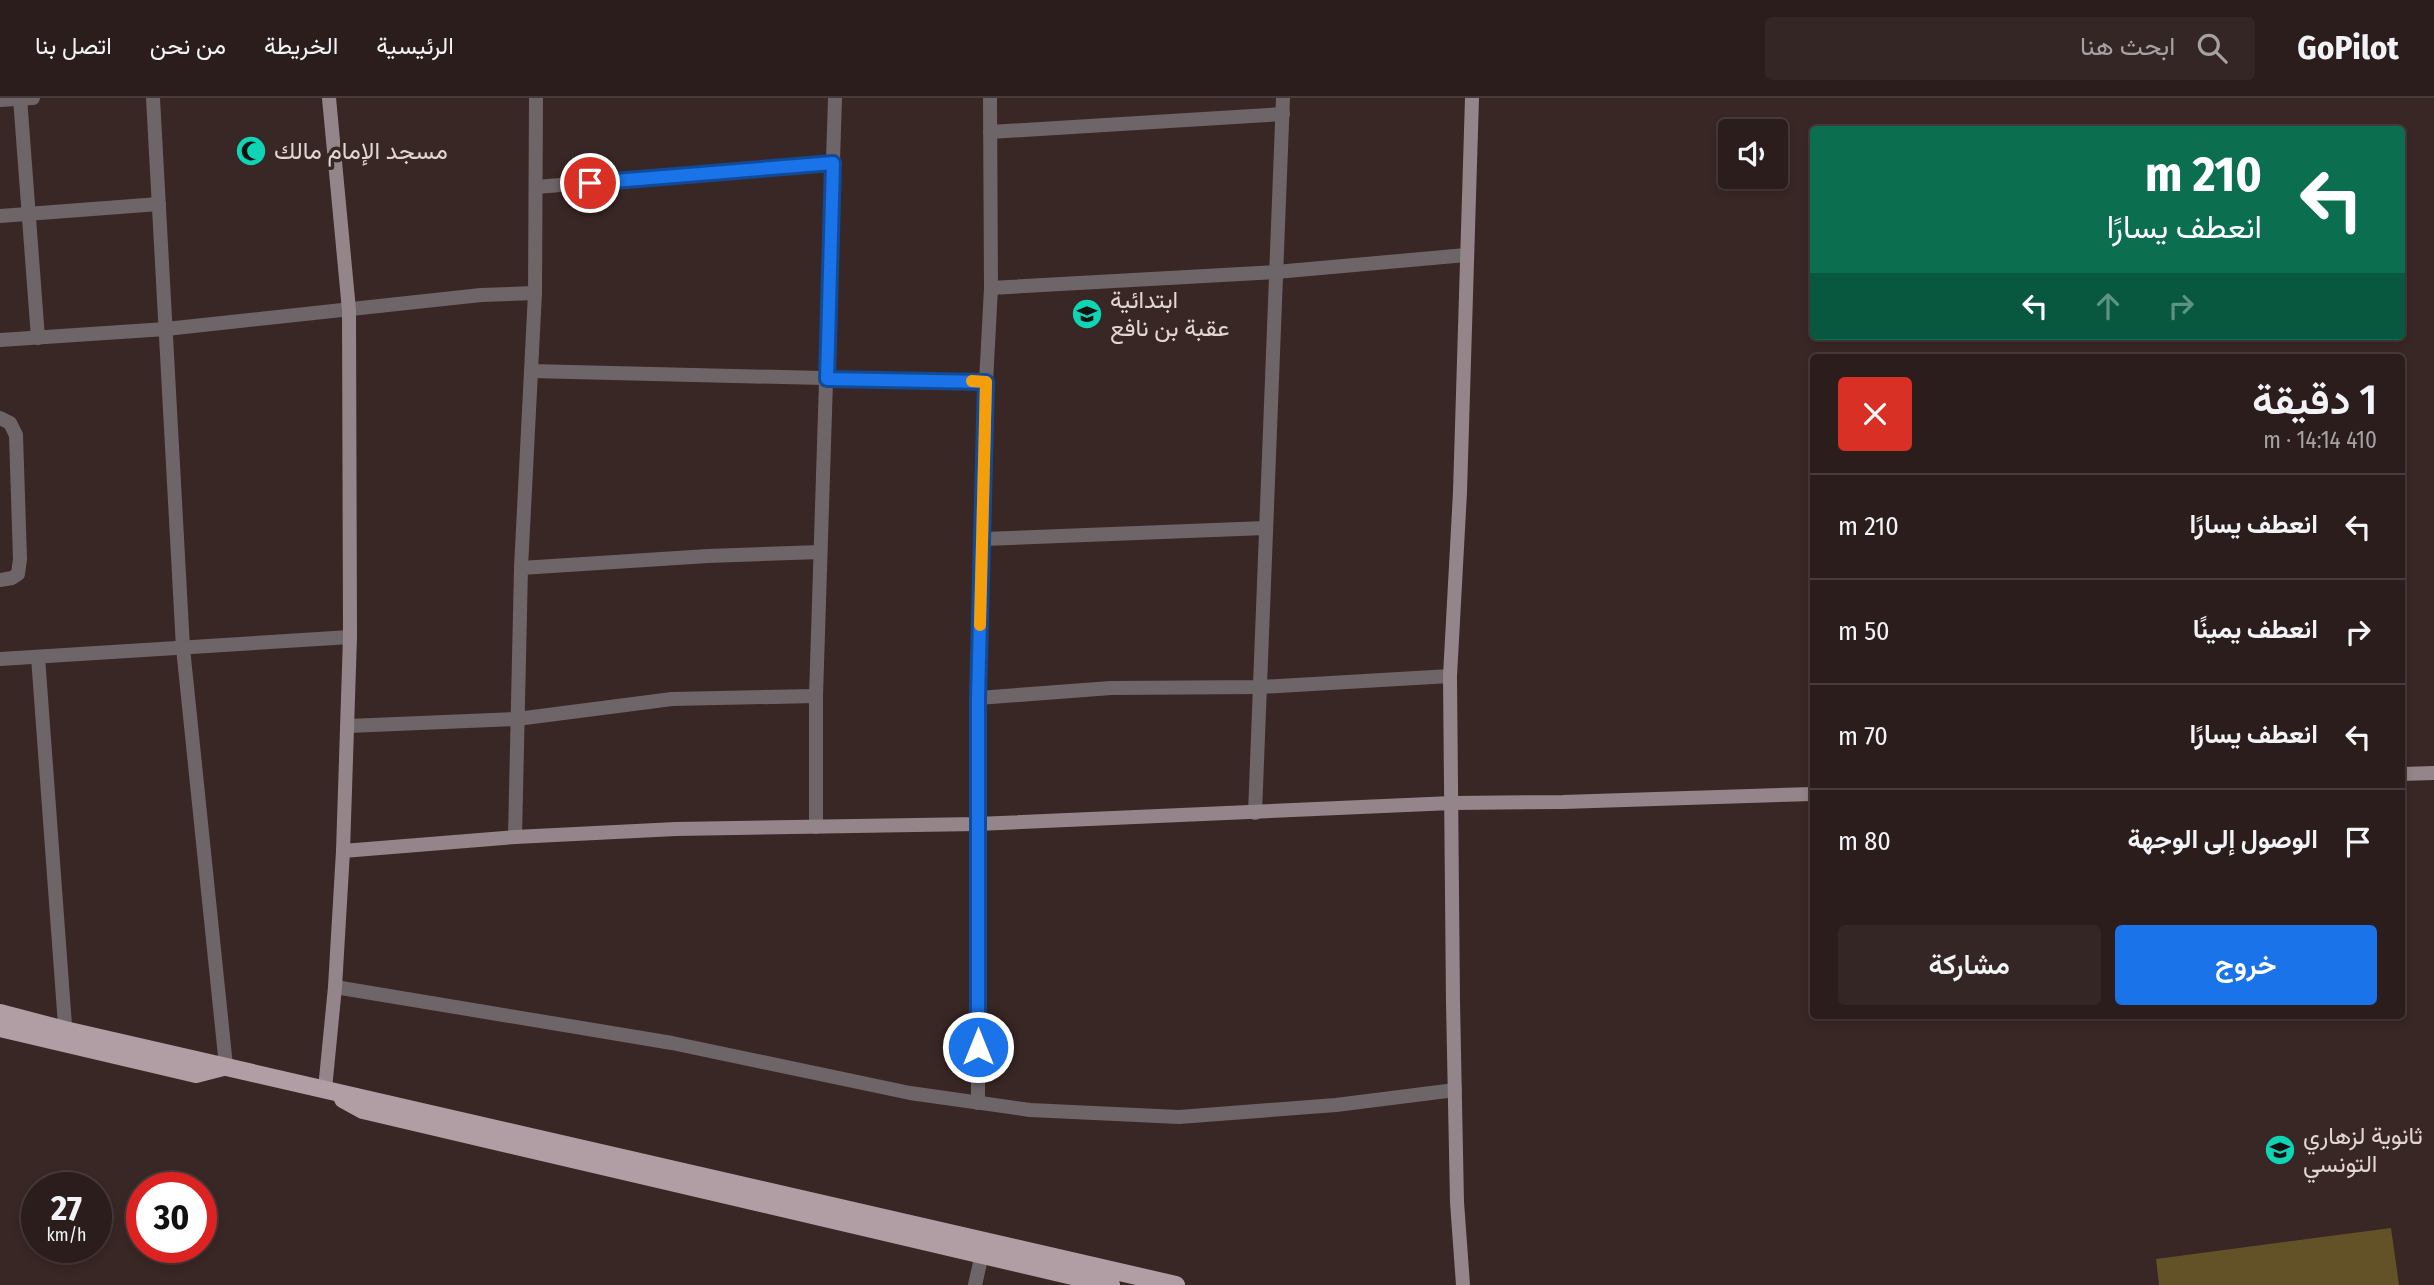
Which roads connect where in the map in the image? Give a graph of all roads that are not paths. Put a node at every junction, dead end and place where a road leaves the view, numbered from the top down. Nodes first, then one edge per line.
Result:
1 (24, 98) edge
2 (153, 98) edge
3 (329, 98) edge
4 (536, 98) edge
5 (835, 98) edge
6 (990, 98) edge
7 (1283, 98) edge
8 (1472, 98) edge
9 (0, 100) edge
10 (1283, 114) junction
11 (990, 132) junction
12 (833, 163) junction
13 (536, 187) junction
14 (159, 204) junction
15 (29, 215) junction
16 (0, 216) edge
17 (1465, 255) junction
18 (1276, 272) junction
19 (991, 288) junction
20 (536, 293) junction
21 (349, 310) junction
22 (166, 329) junction
23 (38, 338) junction
24 (0, 340) edge
25 (531, 371) junction
26 (827, 379) junction
27 (986, 382) junction
28 (0, 418) edge
29 (1265, 528) junction
30 (983, 539) junction
31 (820, 552) junction
32 (520, 568) junction
33 (0, 580) edge
34 (351, 637) junction
35 (183, 648) junction
36 (38, 657) junction
37 (0, 659) edge
38 (1450, 676) junction
39 (1260, 687) junction
40 (816, 696) junction
41 (978, 698) junction
42 (517, 719) junction
43 (348, 726) junction
44 (2434, 773) edge
45 (2405, 774) edge
46 (1810, 794) edge
47 (1452, 803) junction
48 (1255, 813) junction
49 (978, 824) junction
50 (816, 827) junction
51 (515, 837) junction
52 (343, 851) junction
53 (335, 987) junction
54 (0, 1013) edge
55 (0, 1028) edge
56 (66, 1037) junction
57 (226, 1066) junction
58 (325, 1089) junction
59 (1455, 1090) junction
60 (978, 1103) junction
61 (982, 1254) junction
62 (975, 1285) edge
63 (1111, 1285) edge
64 (1176, 1285) edge
65 (1463, 1285) edge

1 - 9 street
1 - 15 street
2 - 14 street
3 - 21 street
4 - 13 street
5 - 12 street
6 - 11 street
7 - 10 street
8 - 17 street
10 - 11 street
10 - 18 street
11 - 19 street
12 - 13 street
12 - 26 street
13 - 20 street
14 - 15 street
14 - 22 street
15 - 16 street
15 - 23 street
17 - 18 street
17 - 38 street
18 - 19 street
18 - 29 street
19 - 27 street
20 - 21 street
20 - 25 street
21 - 22 street
21 - 34 street
22 - 23 street
22 - 35 street
23 - 24 street
25 - 26 street
25 - 32 street
26 - 27 street
26 - 31 street
27 - 30 street
28 - 33 street
29 - 30 street
29 - 39 street
30 - 41 street
31 - 32 street
31 - 40 street
32 - 42 street
34 - 35 street
34 - 43 street
35 - 36 street
35 - 57 street
36 - 37 street
36 - 56 street
38 - 39 street
38 - 47 street
39 - 41 street
39 - 48 street
40 - 42 street
40 - 50 street
41 - 49 street
42 - 43 street
42 - 51 street
43 - 52 street
44 - 45 street
46 - 47 street
47 - 48 street
47 - 59 street
48 - 49 street
49 - 50 street
49 - 60 street
50 - 51 street
51 - 52 street
52 - 53 street
53 - 58 street
53 - 60 street
54 - 56 main road
55 - 56 main road
56 - 57 main road
57 - 58 main road
58 - 61 main road
58 - 64 main road
59 - 60 street
59 - 65 street
61 - 62 street
61 - 63 main road

